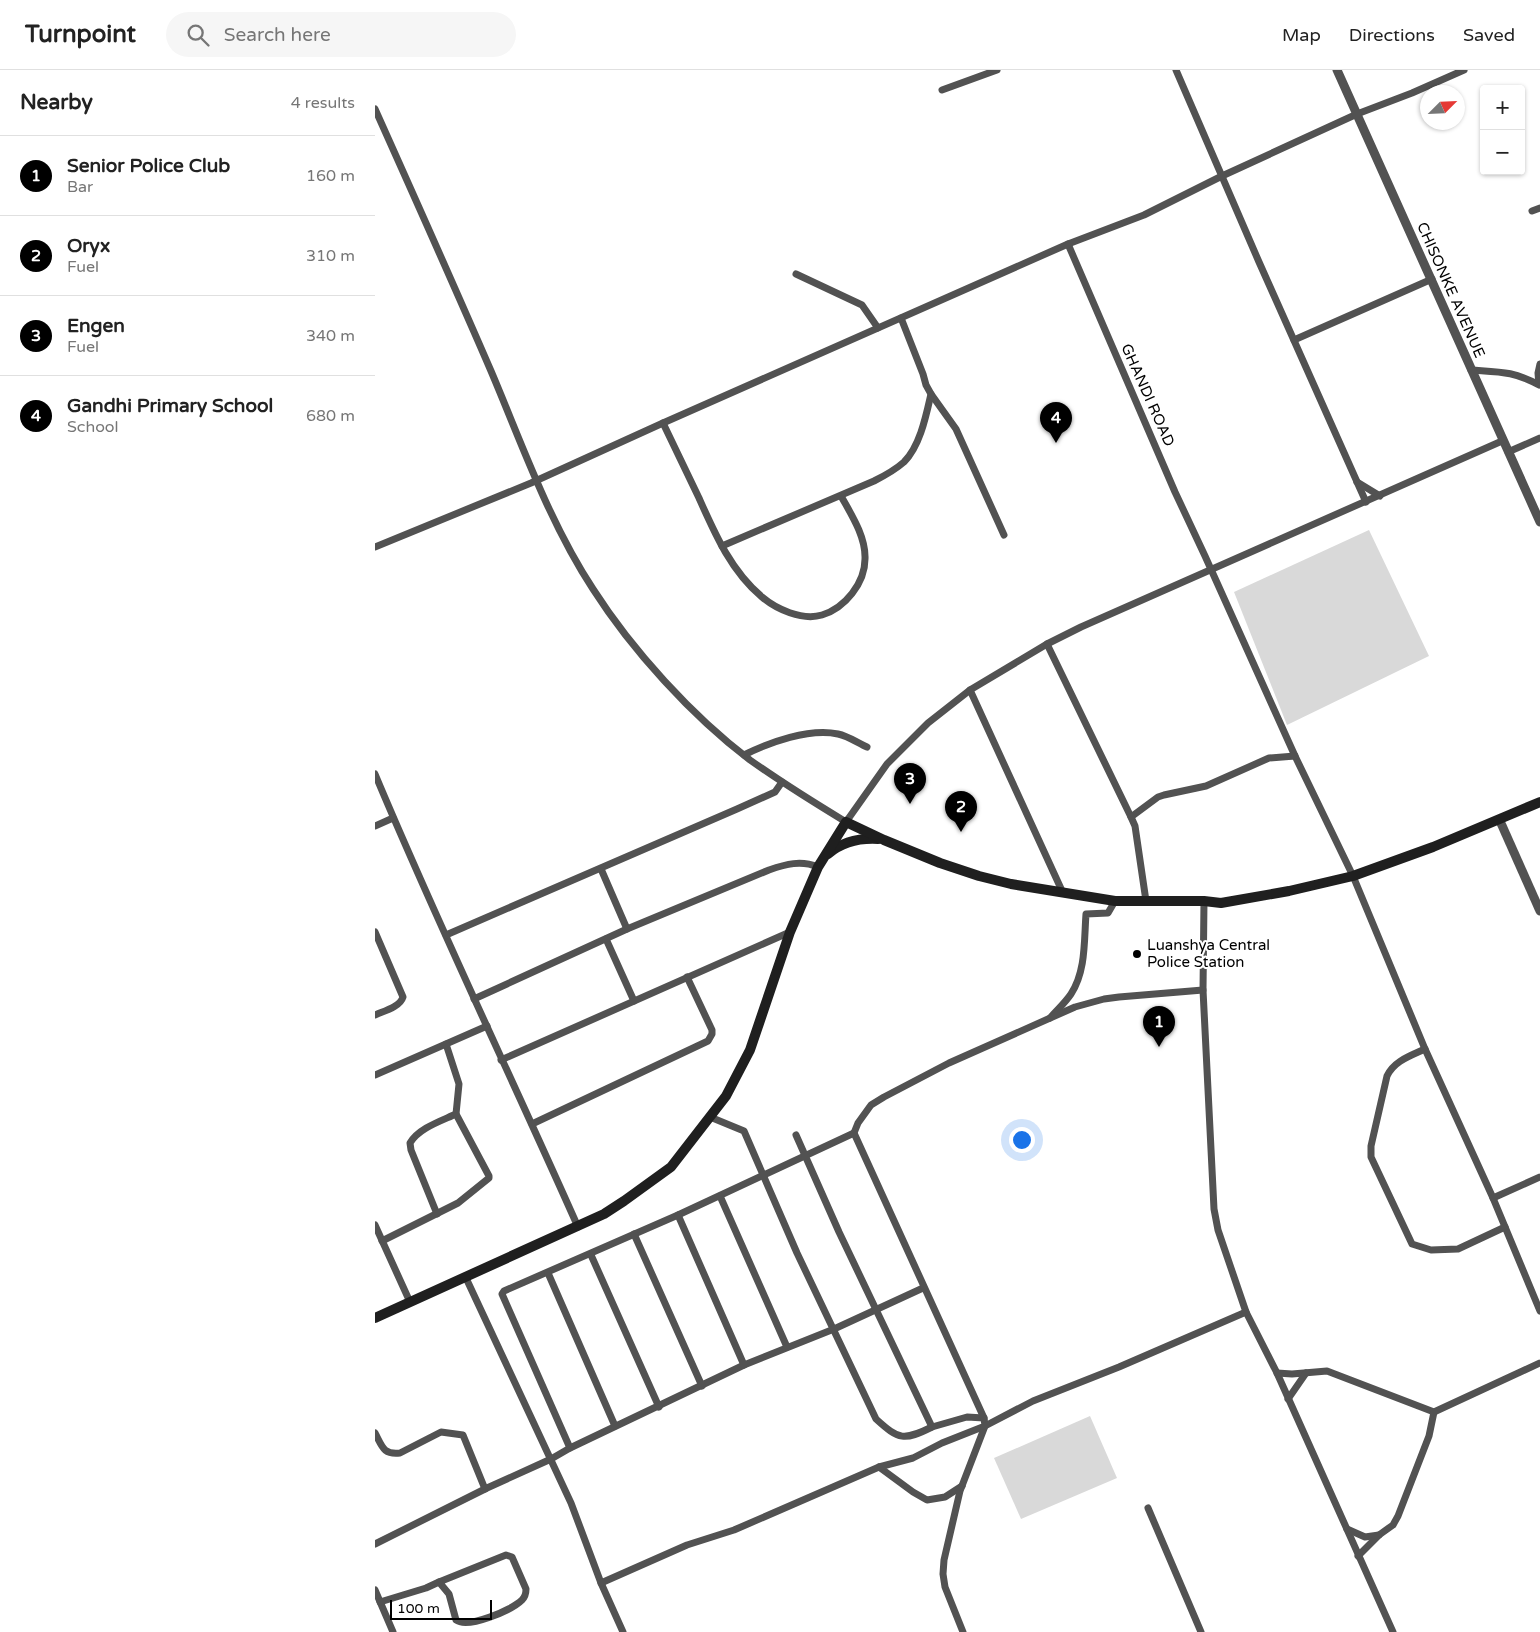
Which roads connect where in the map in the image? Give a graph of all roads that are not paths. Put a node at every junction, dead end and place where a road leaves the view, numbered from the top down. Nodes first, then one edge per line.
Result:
1 (997, 70) edge
2 (1176, 70) edge
3 (1337, 70) edge
4 (1464, 70) edge
5 (942, 90) dead end
6 (375, 109) edge
7 (1357, 114) junction
8 (1222, 176) junction
9 (1540, 208) edge
10 (1532, 211) dead end
11 (1068, 244) junction
12 (796, 274) dead end
13 (1432, 279) junction
14 (901, 318) junction
15 (878, 328) junction
16 (1294, 340) junction
17 (1540, 364) edge
18 (1471, 370) junction
19 (931, 394) junction
20 (663, 423) junction
21 (1540, 438) edge
22 (1503, 441) junction
23 (1508, 452) junction
24 (537, 480) junction
25 (1357, 482) junction
26 (841, 496) junction
27 (1380, 496) junction
28 (1366, 502) junction
29 (1540, 522) edge
30 (1004, 535) dead end
31 (375, 546) edge
32 (722, 546) junction
33 (1211, 570) junction
34 (1047, 644) junction
35 (970, 690) junction
36 (867, 747) dead end
37 (744, 755) junction
38 (1295, 756) junction
39 (375, 774) edge
40 (782, 782) junction
41 (1540, 802) edge
42 (1131, 817) junction
43 (393, 818) junction
44 (1499, 821) junction
45 (846, 822) junction
46 (375, 826) edge
47 (884, 840) junction
48 (819, 865) junction
49 (601, 869) junction
50 (1353, 876) junction
51 (1063, 893) junction
52 (1115, 900) junction
53 (1146, 901) junction
54 (1204, 901) junction
55 (1540, 911) edge
56 (627, 929) junction
57 (375, 932) edge
58 (791, 932) junction
59 (446, 936) junction
60 (606, 939) junction
61 (687, 978) junction
62 (1203, 990) junction
63 (475, 998) junction
64 (634, 1001) junction
65 (375, 1016) edge
66 (1050, 1019) junction
67 (487, 1026) junction
68 (446, 1044) junction
69 (1425, 1049) junction
70 (501, 1060) junction
71 (375, 1075) edge
72 (456, 1114) junction
73 (710, 1117) junction
74 (532, 1124) junction
75 (853, 1133) junction
76 (796, 1135) dead end
77 (806, 1156) junction
78 (763, 1175) junction
79 (1540, 1177) edge
80 (721, 1196) junction
81 (1493, 1198) junction
82 (437, 1214) junction
83 (678, 1215) junction
84 (375, 1224) edge
85 (578, 1227) junction
86 (1505, 1227) junction
87 (634, 1234) junction
88 (382, 1241) junction
89 (591, 1254) junction
90 (548, 1273) junction
91 (466, 1278) junction
92 (923, 1288) junction
93 (410, 1302) junction
94 (877, 1311) junction
95 (1540, 1311) edge
96 (1246, 1312) junction
97 (375, 1318) edge
98 (834, 1329) junction
99 (787, 1348) junction
100 (1540, 1363) edge
101 (744, 1365) junction
102 (1277, 1372) junction
103 (1306, 1373) junction
104 (702, 1386) junction
105 (1289, 1399) junction
106 (659, 1407) junction
107 (1435, 1412) junction
108 (984, 1418) junction
109 (615, 1426) junction
110 (985, 1426) junction
111 (932, 1427) junction
112 (375, 1433) edge
113 (570, 1448) junction
114 (551, 1459) junction
115 (879, 1467) junction
116 (962, 1486) junction
117 (485, 1489) junction
118 (1148, 1508) dead end
119 (1346, 1529) junction
120 (1379, 1535) junction
121 (375, 1544) edge
122 (1358, 1556) junction
123 (439, 1582) junction
124 (601, 1583) junction
125 (375, 1590) edge
126 (380, 1602) junction
127 (393, 1632) edge
128 (623, 1632) edge
129 (963, 1632) edge
130 (1201, 1632) edge
131 (1393, 1632) edge

1 - 5 street
2 - 8 street
3 - 7 street, CHISONKE AVENUE
4 - 7 street
6 - 24 street
7 - 8 street
7 - 13 street, CHISONKE AVENUE
8 - 11 street
8 - 16 street
9 - 10 street
11 - 14 street
11 - 33 street, GHANDI ROAD
12 - 15 street
13 - 16 street
13 - 18 street, CHISONKE AVENUE
14 - 15 street
14 - 19 street
15 - 20 street
16 - 25 street
17 - 18 street
18 - 22 street, CHISONKE AVENUE
19 - 26 street
19 - 30 street
20 - 24 street
20 - 32 street
21 - 23 street
22 - 23 street, CHISONKE AVENUE
22 - 27 street
23 - 29 street, CHISONKE AVENUE
24 - 31 street
24 - 37 street
25 - 27 street
25 - 28 street
26 - 32 street
26 - 32 street
27 - 28 street
28 - 33 street
33 - 34 street
33 - 38 street, GHANDI ROAD
34 - 35 street
34 - 42 street
35 - 45 street
35 - 51 street
36 - 37 street
37 - 40 street
38 - 42 street
38 - 50 street, GHANDI ROAD
39 - 43 street
40 - 45 street
40 - 49 street
41 - 44 main road
42 - 53 street
43 - 46 street
43 - 59 street
44 - 50 main road
44 - 55 street
45 - 47 main road
45 - 48 main road
47 - 48 main road
47 - 51 main road
48 - 56 street
48 - 58 main road
49 - 56 street
49 - 59 street
50 - 54 main road
50 - 69 street, GHANDI ROAD
51 - 52 main road
52 - 53 main road
52 - 66 street
53 - 54 main road
54 - 62 street
56 - 60 street
57 - 65 street
58 - 61 street
58 - 73 main road
59 - 63 street
60 - 63 street
60 - 64 street
61 - 64 street
61 - 74 street
62 - 66 street
62 - 96 street
63 - 67 street
64 - 70 street
66 - 75 street
67 - 68 street
67 - 70 street
68 - 71 street
68 - 72 street
69 - 81 street, GHANDI ROAD
69 - 86 street
70 - 74 street
72 - 82 street
72 - 82 street
73 - 78 street
73 - 85 main road
74 - 85 street
75 - 77 street
75 - 92 street
76 - 77 street
77 - 78 street
77 - 94 street
78 - 80 street
78 - 98 street
79 - 81 street
80 - 83 street
80 - 99 street
81 - 86 street, GHANDI ROAD
82 - 88 street
83 - 87 street
83 - 101 street
84 - 88 street
85 - 91 main road
86 - 95 street, GHANDI ROAD
87 - 89 street
87 - 104 street
88 - 93 street
89 - 90 street
89 - 106 street
90 - 109 street
90 - 113 street
91 - 93 main road
91 - 114 street
92 - 94 street
92 - 108 street
93 - 97 main road
94 - 98 street
94 - 111 street
96 - 102 street
96 - 110 street
98 - 99 street
98 - 111 street
99 - 101 street
100 - 107 street
101 - 104 street
102 - 103 street
102 - 105 street
103 - 105 street
103 - 107 street
104 - 106 street
105 - 119 street
106 - 109 street
107 - 120 street
108 - 110 street
108 - 111 street
109 - 113 street
110 - 115 street
110 - 116 street
112 - 117 street
113 - 114 street
114 - 117 street
114 - 124 street
115 - 116 street
115 - 124 street
116 - 129 street
117 - 121 street
118 - 130 street
119 - 120 street
119 - 122 street
120 - 122 street
122 - 131 street
123 - 123 street
123 - 126 street
124 - 128 street
125 - 126 street
126 - 127 street

